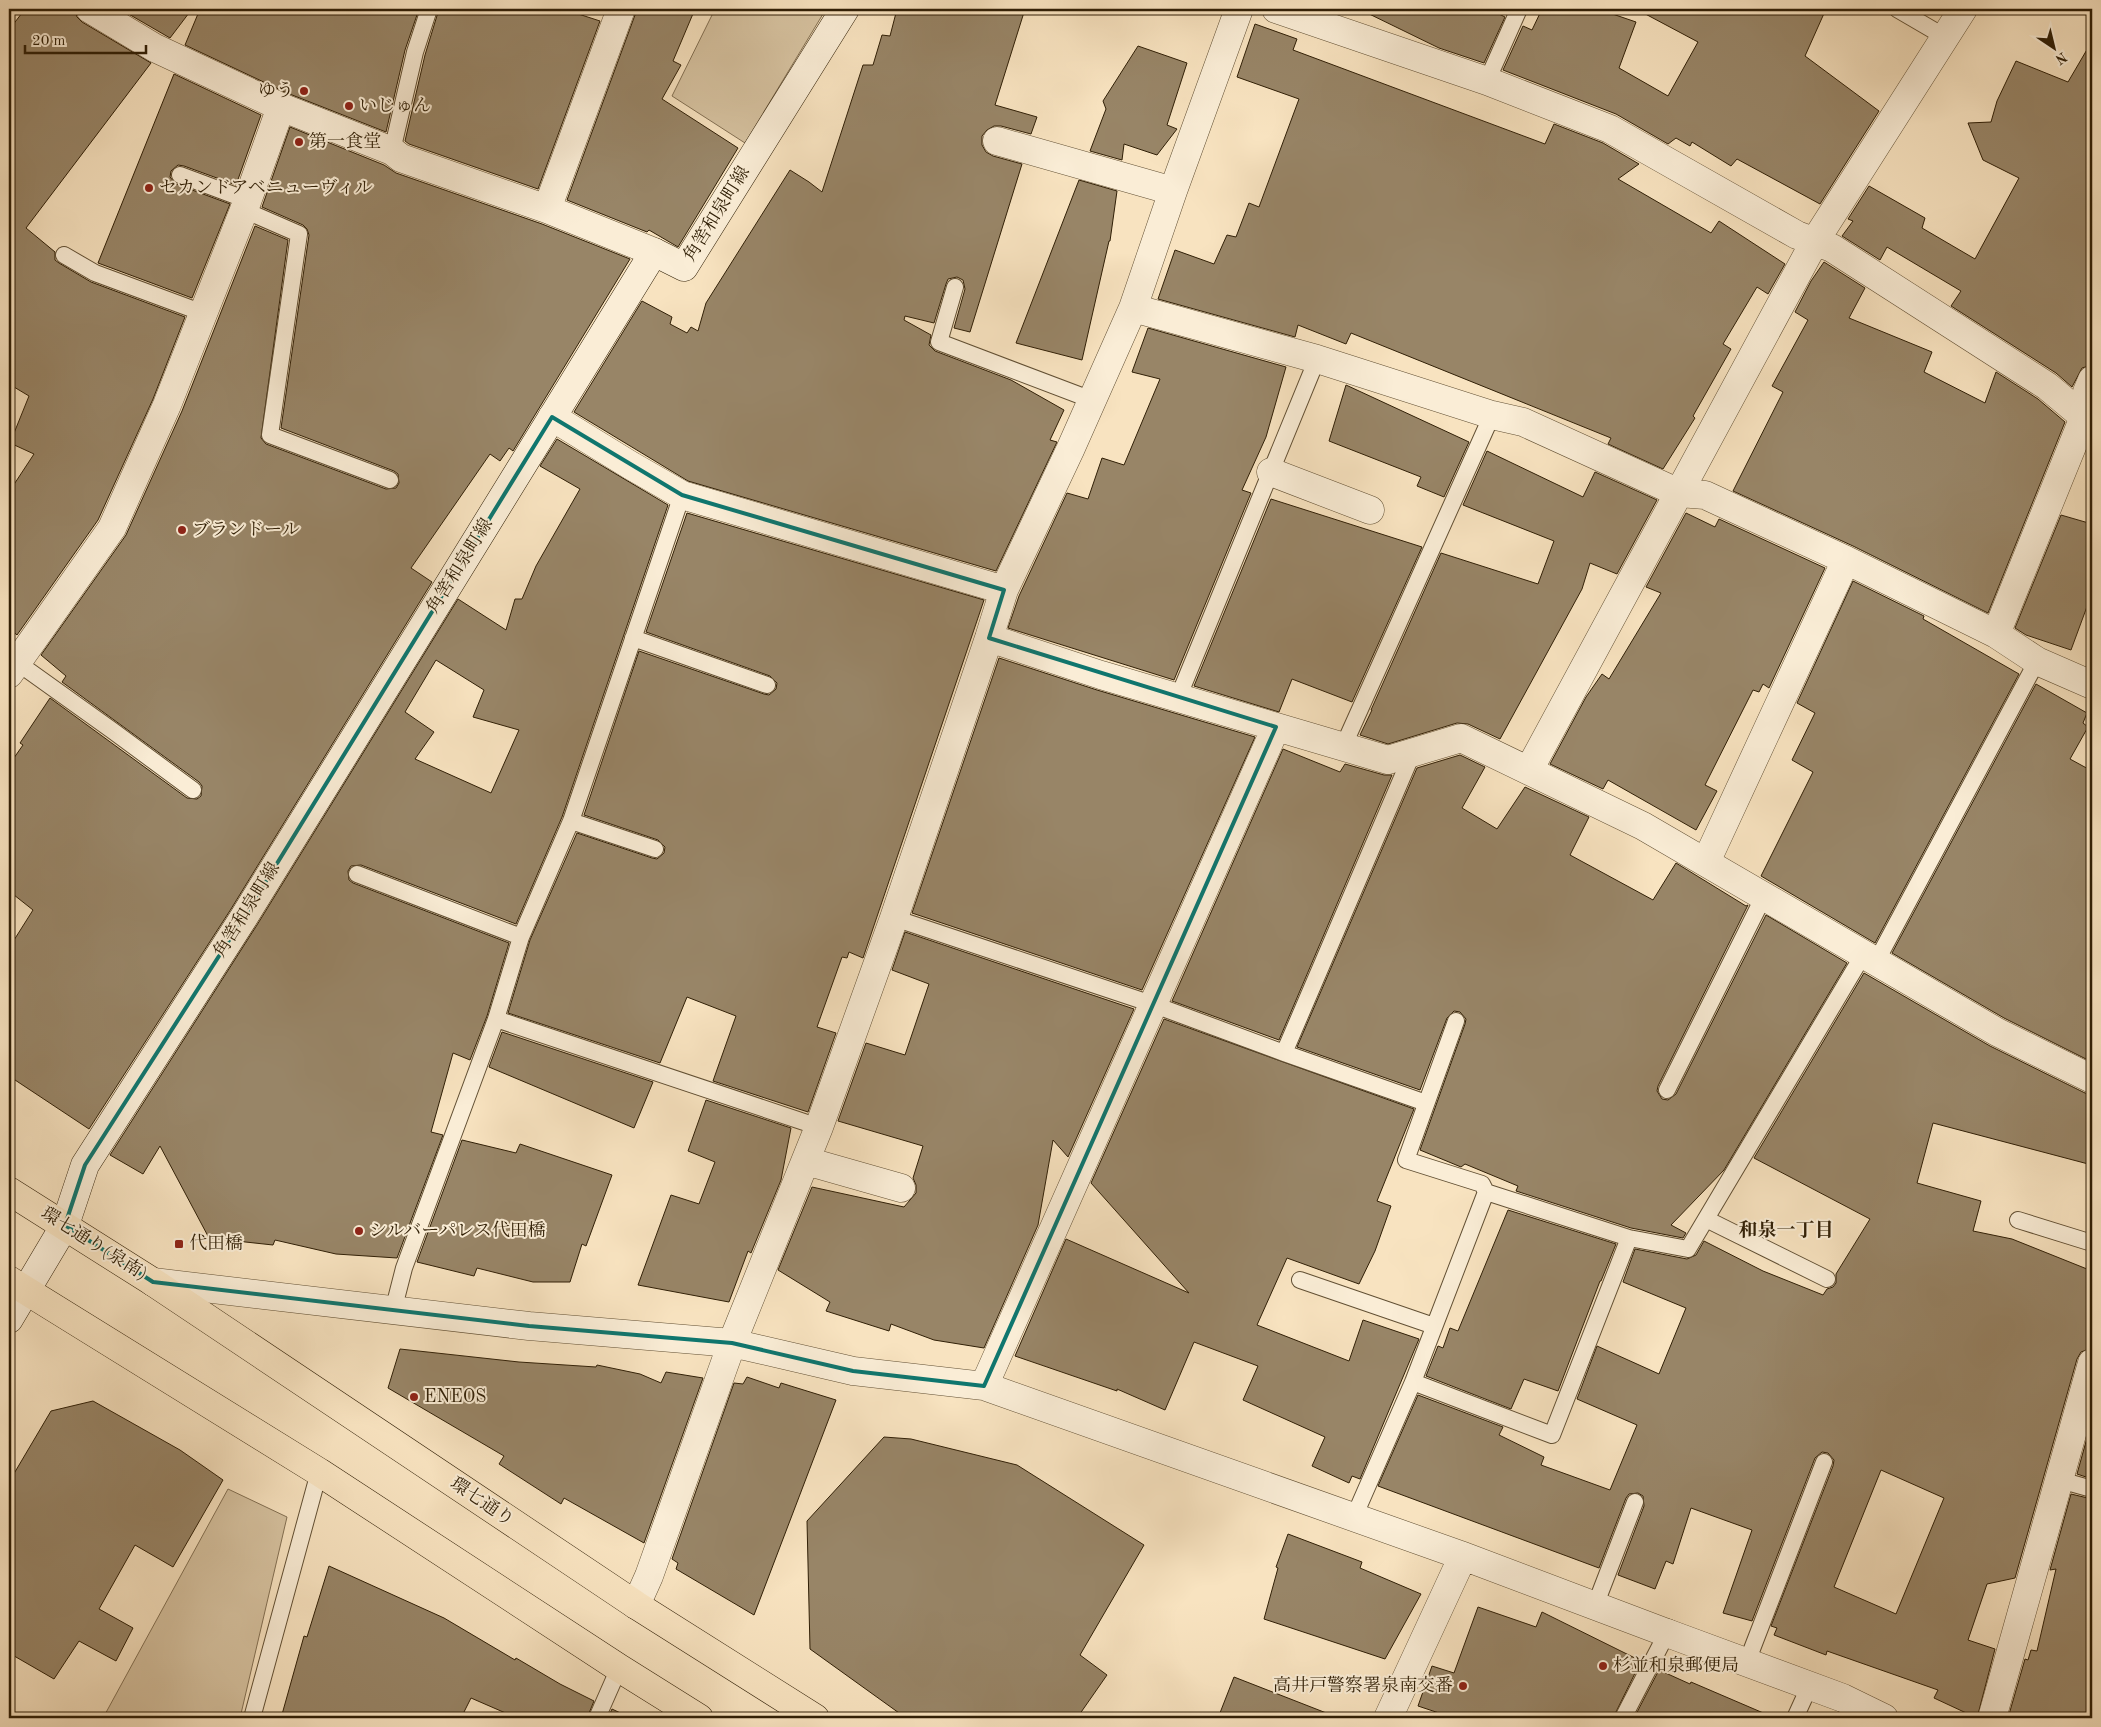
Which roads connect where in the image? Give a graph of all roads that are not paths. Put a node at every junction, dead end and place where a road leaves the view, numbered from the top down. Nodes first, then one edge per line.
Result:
1 (90, 9) edge
2 (430, 9) edge
3 (621, 9) edge
4 (846, 9) edge
5 (1239, 9) edge
6 (1276, 9) edge
7 (1519, 9) edge
8 (1897, 9) edge
9 (1963, 9) edge
10 (1945, 37) junction
11 (1487, 81) junction
12 (282, 107) junction
13 (997, 141) dead end
14 (392, 151) junction
15 (180, 175) dead end
16 (1173, 191) junction
17 (246, 205) junction
18 (547, 209) junction
19 (1815, 241) junction
20 (654, 252) junction
21 (64, 255) dead end
22 (954, 287) dead end
23 (1134, 308) junction
24 (203, 313) junction
25 (1318, 358) junction
26 (2092, 380) edge
27 (1092, 400) junction
28 (1492, 415) junction
29 (552, 417) junction
30 (2088, 418) edge
31 (1271, 472) junction
32 (390, 480) dead end
33 (1679, 494) junction
34 (682, 495) junction
35 (1370, 510) dead end
36 (1846, 560) junction
37 (1004, 590) junction
38 (1996, 634) junction
39 (633, 638) junction
40 (989, 638) junction
41 (2037, 661) junction
42 (12, 664) edge
43 (767, 685) dead end
44 (2092, 685) edge
45 (1178, 698) junction
46 (1276, 727) junction
47 (1343, 747) junction
48 (1413, 752) junction
49 (1529, 770) junction
50 (193, 790) dead end
51 (571, 821) junction
52 (655, 849) dead end
53 (1706, 862) junction
54 (357, 874) dead end
55 (1764, 896) junction
56 (894, 918) junction
57 (521, 937) junction
58 (1870, 958) junction
59 (1152, 1004) junction
60 (496, 1019) junction
61 (1456, 1021) dead end
62 (1284, 1053) junction
63 (2092, 1080) edge
64 (1667, 1090) dead end
65 (1426, 1103) junction
66 (819, 1127) junction
67 (806, 1161) junction
68 (901, 1188) dead end
69 (9, 1191) edge
70 (1486, 1192) junction
71 (1706, 1219) junction
72 (2018, 1220) dead end
73 (65, 1226) junction
74 (1629, 1238) junction
75 (2092, 1243) edge
76 (1827, 1279) dead end
77 (1300, 1280) dead end
78 (153, 1282) junction
79 (17, 1286) edge
80 (393, 1311) junction
81 (9, 1319) edge
82 (1434, 1326) junction
83 (732, 1343) junction
84 (2092, 1368) edge
85 (1413, 1382) junction
86 (984, 1386) junction
87 (1824, 1462) dead end
88 (319, 1472) junction
89 (2060, 1480) junction
90 (2092, 1489) edge
91 (1635, 1502) dead end
92 (1354, 1518) junction
93 (1463, 1556) junction
94 (636, 1605) junction
95 (1595, 1606) junction
96 (1667, 1632) junction
97 (1748, 1662) junction
98 (619, 1668) junction
99 (1810, 1686) junction
100 (252, 1718) edge
101 (597, 1718) edge
102 (699, 1718) edge
103 (815, 1718) edge
104 (1388, 1718) edge
105 (1623, 1718) edge
106 (1795, 1718) edge
107 (1884, 1718) edge
108 (1992, 1718) edge

1 - 12 street
2 - 14 lane
3 - 18 street
4 - 20 street, 角筈和泉町線
5 - 16 street
6 - 11 street
7 - 11 lane
8 - 10 lane
9 - 10 street
10 - 19 street
11 - 19 street
12 - 14 street
12 - 17 street
13 - 16 street
14 - 18 street
15 - 17 lane
16 - 23 street
17 - 24 street
17 - 32 lane
18 - 20 street
19 - 30 street
19 - 33 street
20 - 29 street, 角筈和泉町線
21 - 24 lane
22 - 27 lane
23 - 25 street
23 - 27 street
24 - 42 street
25 - 28 street
25 - 31 lane
26 - 30 street
27 - 37 street
28 - 33 street
28 - 47 lane
29 - 34 street
29 - 73 street, 角筈和泉町線
30 - 38 street
31 - 35 street
31 - 45 lane
33 - 36 street
33 - 49 street
34 - 37 street
34 - 39 lane
36 - 38 street
36 - 53 street
37 - 40 street
38 - 41 street
39 - 43 lane
39 - 51 lane
40 - 45 street
40 - 56 street
41 - 44 street
41 - 58 lane
42 - 50 lane
45 - 46 street
46 - 47 street
46 - 59 street
47 - 48 street
48 - 49 street
48 - 62 lane
49 - 53 street
51 - 52 lane
51 - 57 lane
53 - 55 street
54 - 57 lane
55 - 58 street
55 - 64 lane
56 - 59 lane
56 - 66 street
57 - 60 lane
58 - 63 street
58 - 71 lane
59 - 62 lane
59 - 86 street
60 - 66 lane
60 - 80 lane
61 - 65 lane
62 - 65 lane
65 - 70 lane
66 - 67 street
67 - 68 street
67 - 83 street
69 - 73 main road, 環七通り(泉南)
70 - 74 lane
70 - 82 lane
71 - 74 lane
71 - 76 lane
72 - 75 lane
73 - 78 main road, 環七通り(泉南)
73 - 79 street, 角筈和泉町線
74 - 85 lane
77 - 82 lane
78 - 80 street
78 - 94 main road, 環七通り
79 - 81 street, 角筈和泉町線
79 - 88 main road
80 - 83 street
82 - 85 lane
83 - 86 street
83 - 94 street
84 - 89 street
85 - 92 lane
86 - 92 street
87 - 97 lane
88 - 98 main road
88 - 100 lane
89 - 90 lane
89 - 108 street
91 - 95 lane
92 - 93 street
93 - 95 street
93 - 104 street
94 - 103 main road, 環七通り
95 - 96 street
96 - 97 street
96 - 105 lane
97 - 99 street
98 - 101 lane
98 - 102 main road
99 - 106 lane
99 - 107 street

